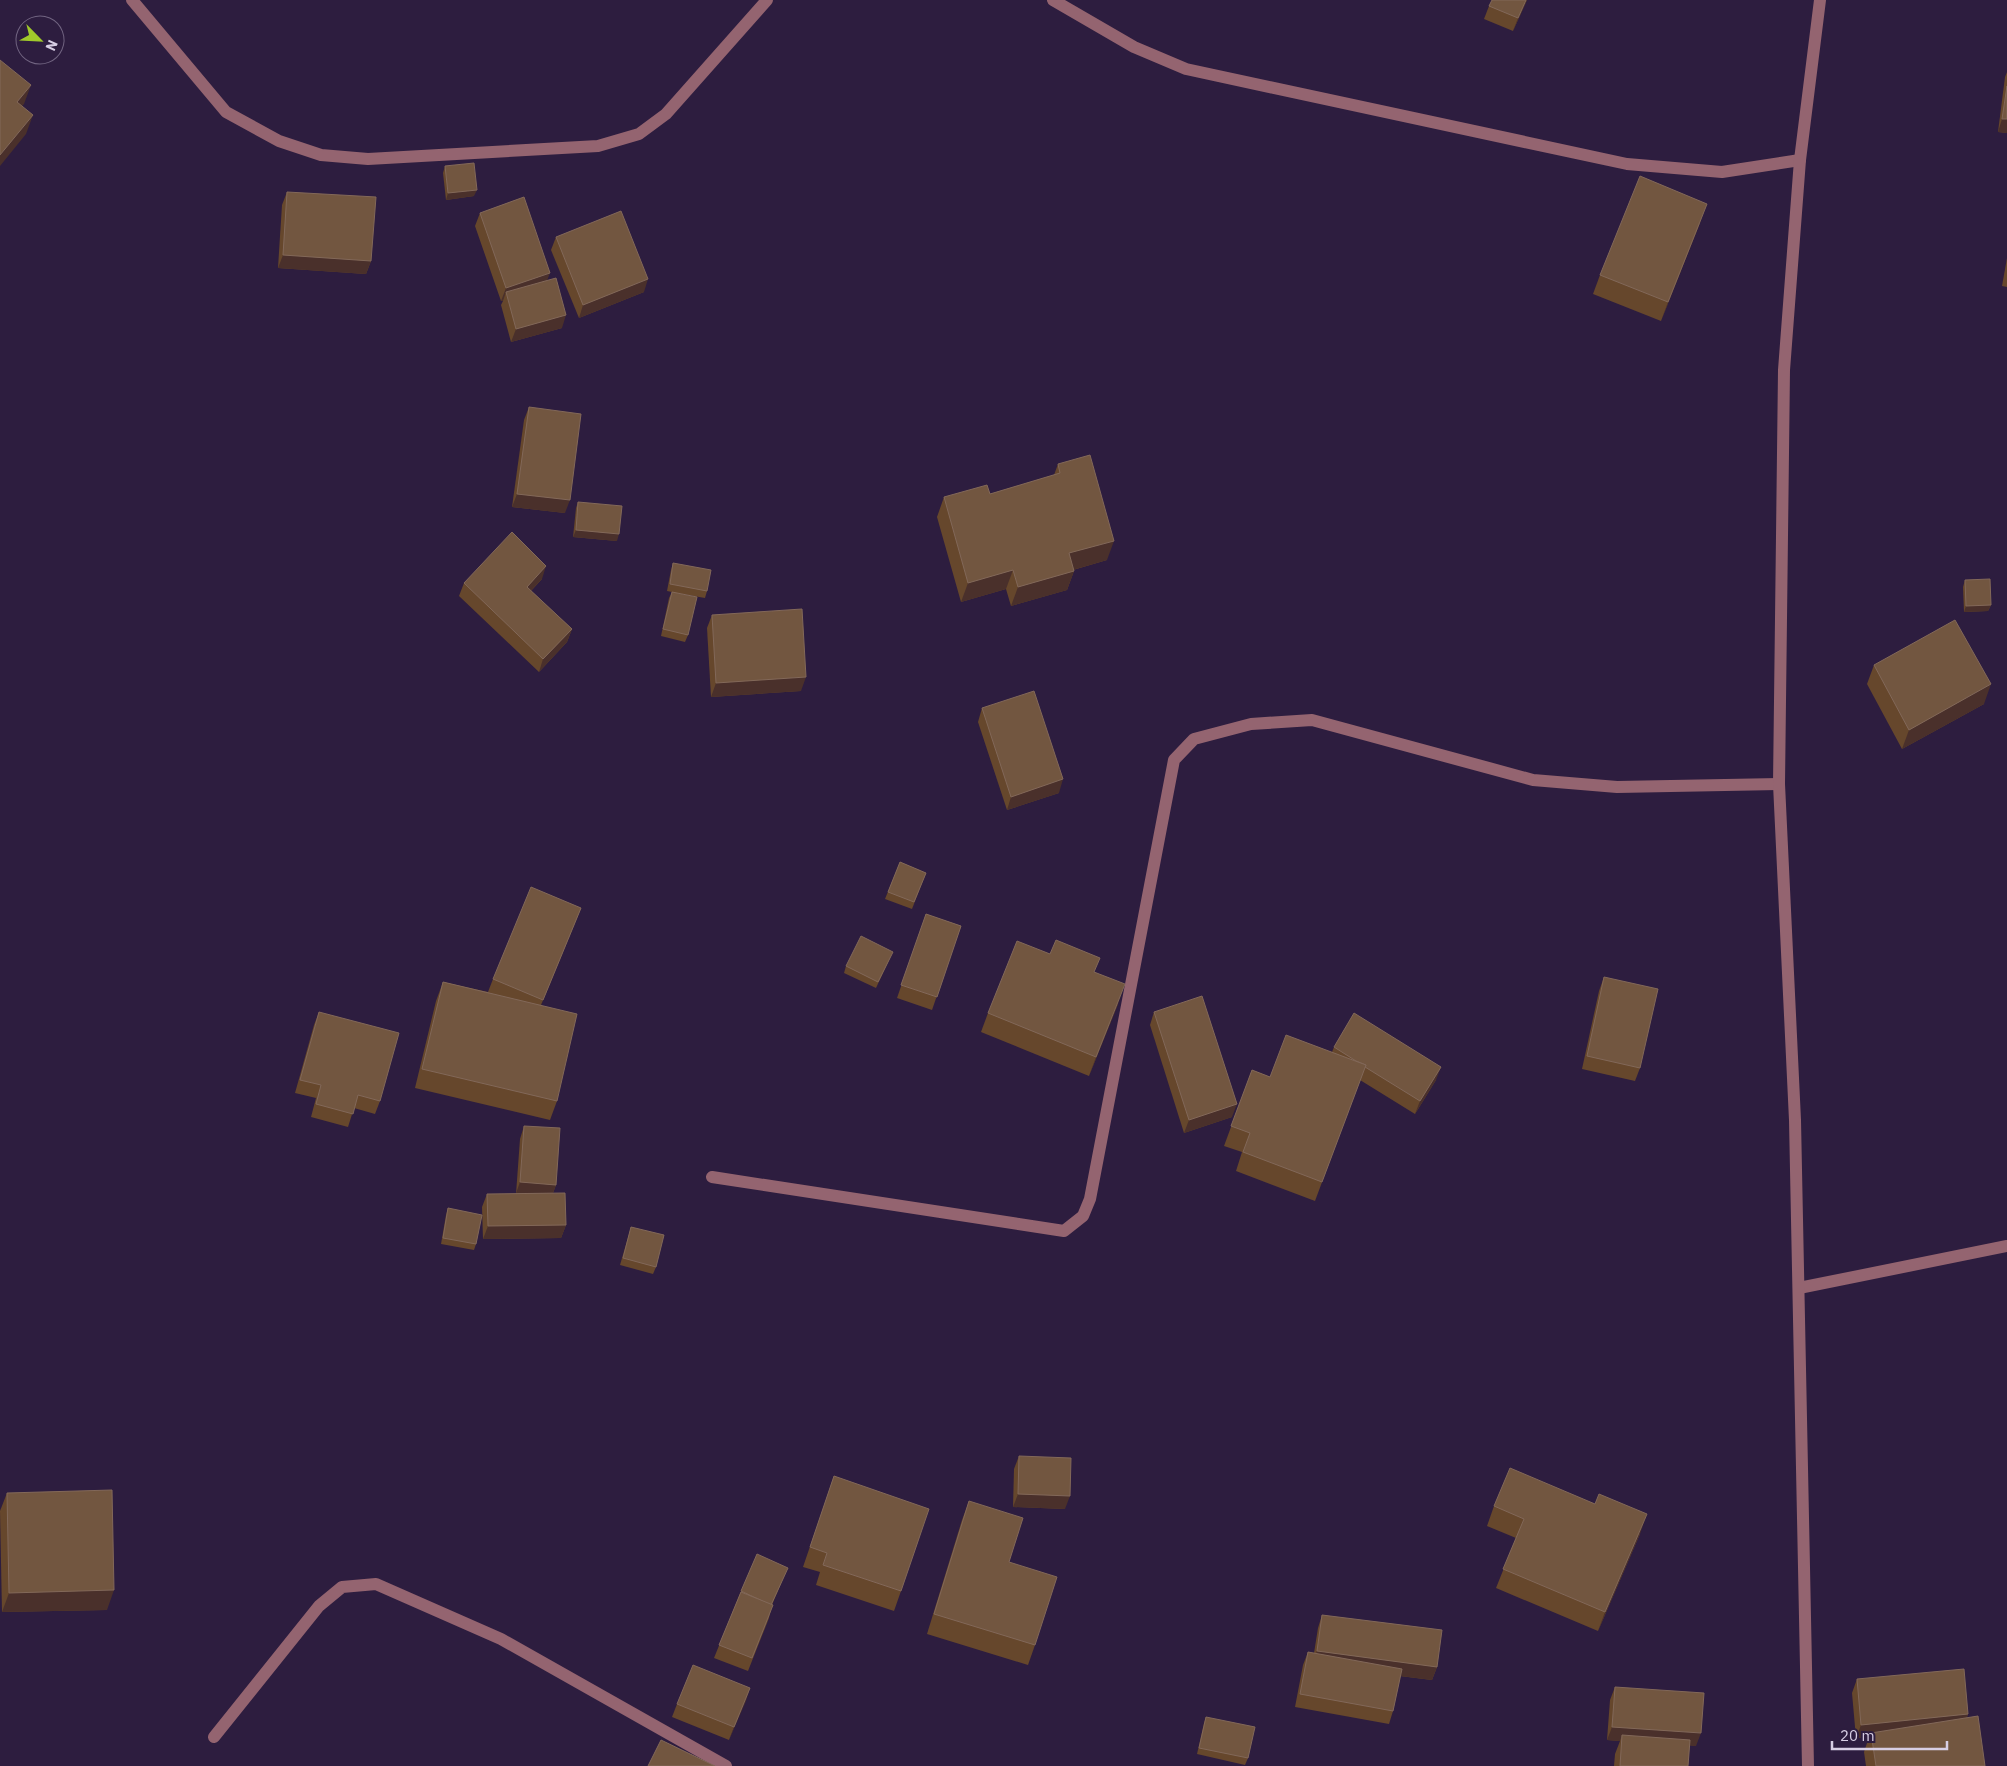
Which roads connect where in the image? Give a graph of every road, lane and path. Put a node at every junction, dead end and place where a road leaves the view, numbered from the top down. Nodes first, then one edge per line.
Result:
1 (132, 0) edge
2 (767, 0) edge
3 (1053, 0) edge
4 (1820, 0) edge
5 (1800, 160) junction
6 (1779, 784) junction
7 (712, 1177) dead end
8 (2007, 1246) edge
9 (1799, 1288) junction
10 (214, 1737) dead end
11 (726, 1766) edge
12 (1808, 1766) edge

1 - 2 street
3 - 5 street
4 - 5 street
5 - 6 street
6 - 7 street
6 - 9 street
8 - 9 street
9 - 12 street
10 - 11 street

